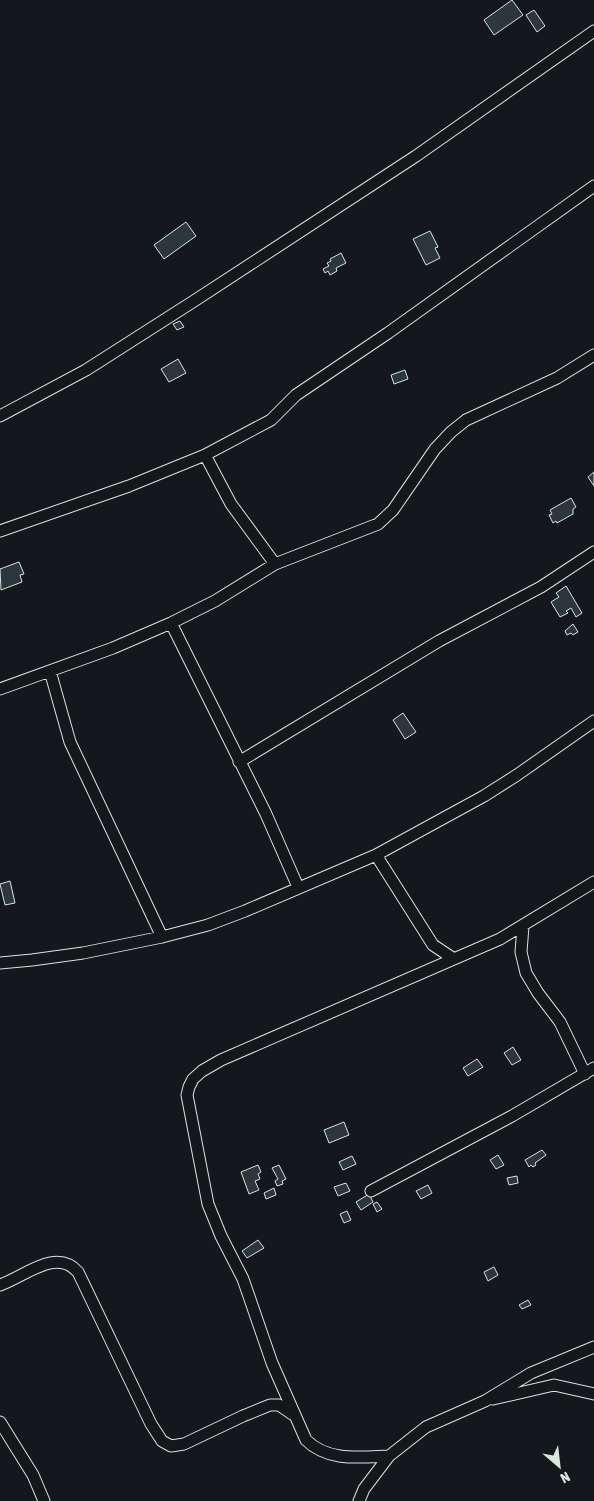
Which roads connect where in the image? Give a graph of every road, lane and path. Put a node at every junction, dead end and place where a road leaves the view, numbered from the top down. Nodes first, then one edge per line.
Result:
1 (594, 31) edge
2 (594, 186) edge
3 (594, 355) edge
4 (0, 416) edge
5 (205, 455) junction
6 (0, 531) edge
7 (594, 552) edge
8 (275, 564) junction
9 (171, 624) junction
10 (50, 671) junction
11 (0, 689) edge
12 (594, 721) edge
13 (239, 762) junction
14 (376, 855) junction
15 (594, 882) edge
16 (298, 887) junction
17 (523, 926) junction
18 (162, 937) junction
19 (454, 959) junction
20 (0, 963) edge
21 (590, 1071) edge
22 (371, 1191) dead end
23 (0, 1285) edge
24 (594, 1347) edge
25 (594, 1394) edge
26 (485, 1401) junction
27 (293, 1415) junction
28 (0, 1422) edge
29 (389, 1456) junction
30 (44, 1501) edge
31 (359, 1501) edge

1 - 4 street
2 - 5 street
3 - 8 street
5 - 6 street
5 - 8 street
7 - 13 street
8 - 9 street
9 - 10 street
9 - 13 street
10 - 11 street
10 - 18 street
12 - 14 street
13 - 16 street
14 - 16 street
14 - 19 street
15 - 17 street
16 - 18 street
17 - 19 street
17 - 21 street
18 - 20 street
19 - 27 street
21 - 22 street
23 - 27 street
24 - 26 street
25 - 26 street
26 - 29 street
27 - 29 street
28 - 30 street
29 - 31 street

